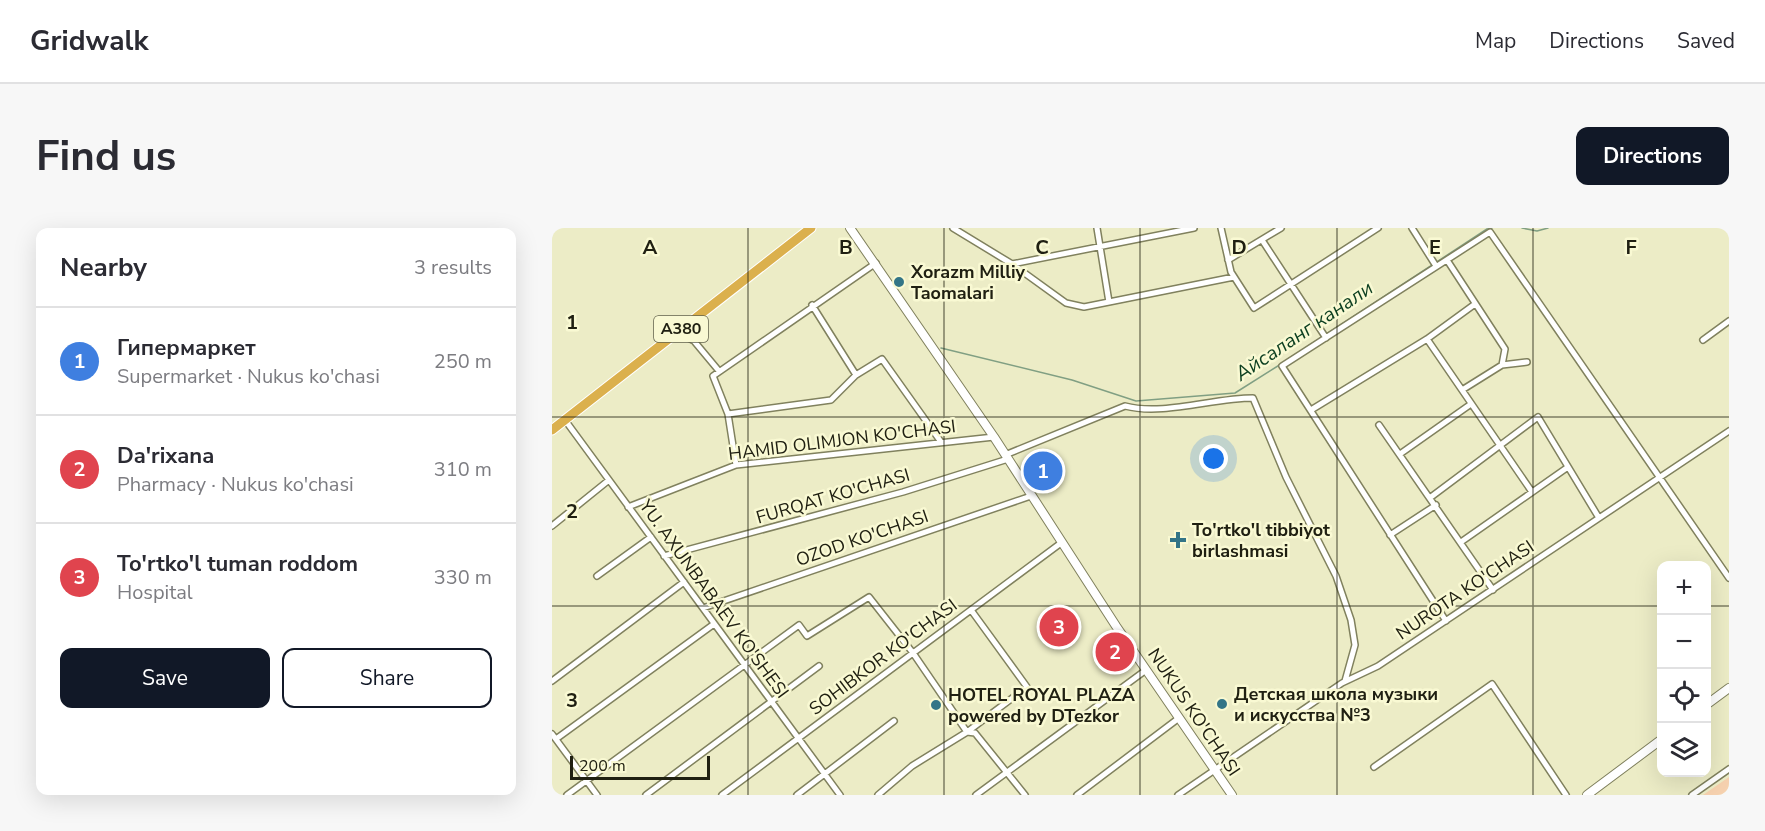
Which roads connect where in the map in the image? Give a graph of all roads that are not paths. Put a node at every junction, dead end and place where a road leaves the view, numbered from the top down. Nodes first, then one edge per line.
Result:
1 (811, 228) edge
2 (850, 228) edge
3 (953, 228) edge
4 (1097, 228) edge
5 (1194, 228) edge
6 (1221, 228) edge
7 (1281, 228) edge
8 (1378, 228) edge
9 (1412, 228) edge
10 (1262, 240) junction
11 (1101, 248) junction
12 (1228, 260) junction
13 (1447, 260) junction
14 (876, 263) junction
15 (1012, 264) junction
16 (1436, 266) junction
17 (1234, 277) junction
18 (1290, 283) junction
19 (1109, 302) junction
20 (1475, 304) junction
21 (812, 305) junction
22 (1729, 321) edge
23 (677, 332) junction
24 (1326, 338) junction
25 (1427, 339) junction
26 (1703, 340) dead end
27 (1527, 362) dead end
28 (1502, 365) junction
29 (719, 372) junction
30 (856, 375) junction
31 (1462, 390) junction
32 (1471, 404) junction
33 (1311, 410) junction
34 (728, 414) junction
35 (565, 420) junction
36 (1379, 425) dead end
37 (552, 430) edge
38 (1729, 431) edge
39 (994, 436) junction
40 (941, 442) junction
41 (1499, 445) junction
42 (1400, 454) junction
43 (1006, 457) junction
44 (735, 465) junction
45 (1568, 467) junction
46 (1661, 477) junction
47 (609, 480) junction
48 (1532, 492) junction
49 (1031, 496) junction
50 (1431, 497) junction
51 (1436, 505) junction
52 (628, 507) junction
53 (1599, 518) junction
54 (552, 526) edge
55 (1390, 535) junction
56 (651, 537) junction
57 (1461, 542) junction
58 (1061, 543) junction
59 (664, 556) junction
60 (1728, 573) edge
61 (597, 576) dead end
62 (684, 582) junction
63 (1493, 590) junction
64 (703, 608) junction
65 (971, 610) junction
66 (1446, 621) junction
67 (714, 624) junction
68 (913, 653) junction
69 (744, 664) junction
70 (819, 666) dead end
71 (1146, 670) junction
72 (552, 681) edge
73 (1345, 681) junction
74 (1729, 688) edge
75 (771, 701) junction
76 (1711, 702) edge
77 (1179, 718) junction
78 (894, 721) dead end
79 (967, 732) junction
80 (554, 737) edge
81 (798, 738) junction
82 (1657, 743) edge
83 (1374, 767) dead end
84 (1214, 769) junction
85 (1729, 769) edge
86 (1007, 772) junction
87 (825, 774) junction
88 (586, 780) junction
89 (567, 795) edge
90 (597, 795) edge
91 (646, 795) edge
92 (722, 795) edge
93 (797, 795) edge
94 (840, 795) edge
95 (878, 795) edge
96 (976, 795) edge
97 (1025, 795) edge
98 (1077, 795) edge
99 (1178, 795) edge
100 (1232, 795) edge
101 (1566, 795) edge
102 (1587, 795) edge
103 (1692, 795) edge

1 - 23 highway, A380
2 - 14 main road, NUKUS KO'CHASI
3 - 15 street
4 - 11 street
5 - 11 street
6 - 12 street
7 - 10 street
8 - 18 street
9 - 16 street
10 - 12 street
10 - 18 street
11 - 15 street
11 - 19 street
12 - 17 street
13 - 16 street
13 - 20 street
13 - 46 street
14 - 21 street
14 - 39 main road, NUKUS KO'CHASI
15 - 19 street
16 - 24 street
17 - 18 street
17 - 19 street
18 - 24 street
20 - 25 street
20 - 28 street
21 - 29 street
21 - 30 street
22 - 26 street
23 - 29 street
23 - 35 highway, A380
24 - 33 street
25 - 31 street
25 - 33 street
27 - 28 street
28 - 31 street
29 - 34 street
30 - 34 street
30 - 40 street
31 - 32 street
32 - 41 street
32 - 42 street
33 - 55 street
34 - 44 street
35 - 37 highway, A380
35 - 47 street, YU. AXUNBABAEV KO'SHESI
36 - 42 street
38 - 46 street, NUROTA KO'CHASI
39 - 40 street, HAMID OLIMJON KO'CHASI
39 - 43 main road, NUKUS KO'CHASI
40 - 44 street, HAMID OLIMJON KO'CHASI
41 - 45 street
41 - 48 street
41 - 50 street
42 - 50 street
43 - 49 main road, NUKUS KO'CHASI
43 - 59 street, FURQAT KO'CHASI
43 - 73 street, FURQAT KO'CHASI
44 - 52 street, HAMID OLIMJON KO'CHASI
45 - 48 street
45 - 53 street
46 - 53 street, NUROTA KO'CHASI
46 - 60 street
47 - 52 street, YU. AXUNBABAEV KO'SHESI
47 - 54 street
48 - 57 street
49 - 58 main road, NUKUS KO'CHASI
49 - 64 street, OZOD KO'CHASI
50 - 51 street
51 - 55 street
51 - 57 street
52 - 56 street, YU. AXUNBABAEV KO'SHESI
53 - 63 street, NUROTA KO'CHASI
55 - 66 street
56 - 59 street, YU. AXUNBABAEV KO'SHESI
56 - 61 street
57 - 63 street
58 - 65 street, SOHIBKOR KO'CHASI
58 - 71 main road, NUKUS KO'CHASI
59 - 62 street, YU. AXUNBABAEV KO'SHESI
62 - 64 street, YU. AXUNBABAEV KO'SHESI
62 - 72 street
63 - 66 street, NUROTA KO'CHASI
64 - 67 street, YU. AXUNBABAEV KO'SHESI
65 - 68 street, SOHIBKOR KO'CHASI
65 - 79 street
66 - 73 street, NUROTA KO'CHASI
67 - 69 street, YU. AXUNBABAEV KO'SHESI
67 - 80 street
68 - 69 street
68 - 79 street
68 - 81 street, SOHIBKOR KO'CHASI
69 - 75 street, YU. AXUNBABAEV KO'SHESI
69 - 88 street
70 - 75 street
71 - 77 main road, NUKUS KO'CHASI
71 - 86 street
73 - 84 street, NUROTA KO'CHASI
74 - 76 main road
75 - 81 street, YU. AXUNBABAEV KO'SHESI
75 - 91 street
77 - 84 main road, NUKUS KO'CHASI
77 - 98 street
78 - 87 street
79 - 86 street
79 - 95 street
80 - 88 street
81 - 87 street, YU. AXUNBABAEV KO'SHESI
81 - 92 street, SOHIBKOR KO'CHASI
82 - 102 main road
83 - 101 street
84 - 99 street, NUROTA KO'CHASI
84 - 100 main road, NUKUS KO'CHASI
85 - 103 street
86 - 96 street
86 - 97 street
87 - 93 street
87 - 94 street, YU. AXUNBABAEV KO'SHESI
88 - 89 street
88 - 90 street

